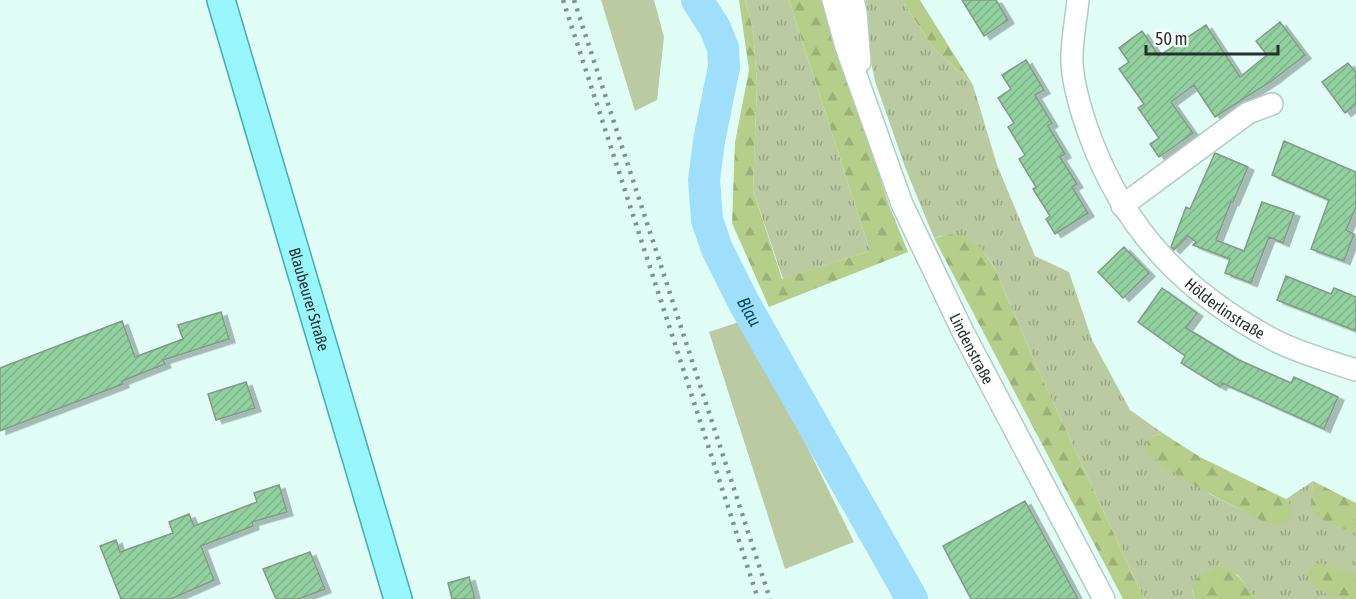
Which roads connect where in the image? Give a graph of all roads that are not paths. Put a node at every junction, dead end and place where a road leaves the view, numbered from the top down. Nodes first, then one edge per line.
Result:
1 (221, 0) edge
2 (833, 0) edge
3 (853, 0) edge
4 (1078, 0) edge
5 (862, 90) junction
6 (1272, 104) dead end
7 (1122, 206) junction
8 (1356, 370) edge
9 (398, 599) edge
10 (1104, 599) edge

1 - 9 main road, Blaubeurer Straße
2 - 5 street, Lindenstraße
3 - 5 street, Lindenstraße
4 - 7 street, Hölderlinstraße
5 - 10 street, Lindenstraße
6 - 7 street
7 - 8 street, Hölderlinstraße

